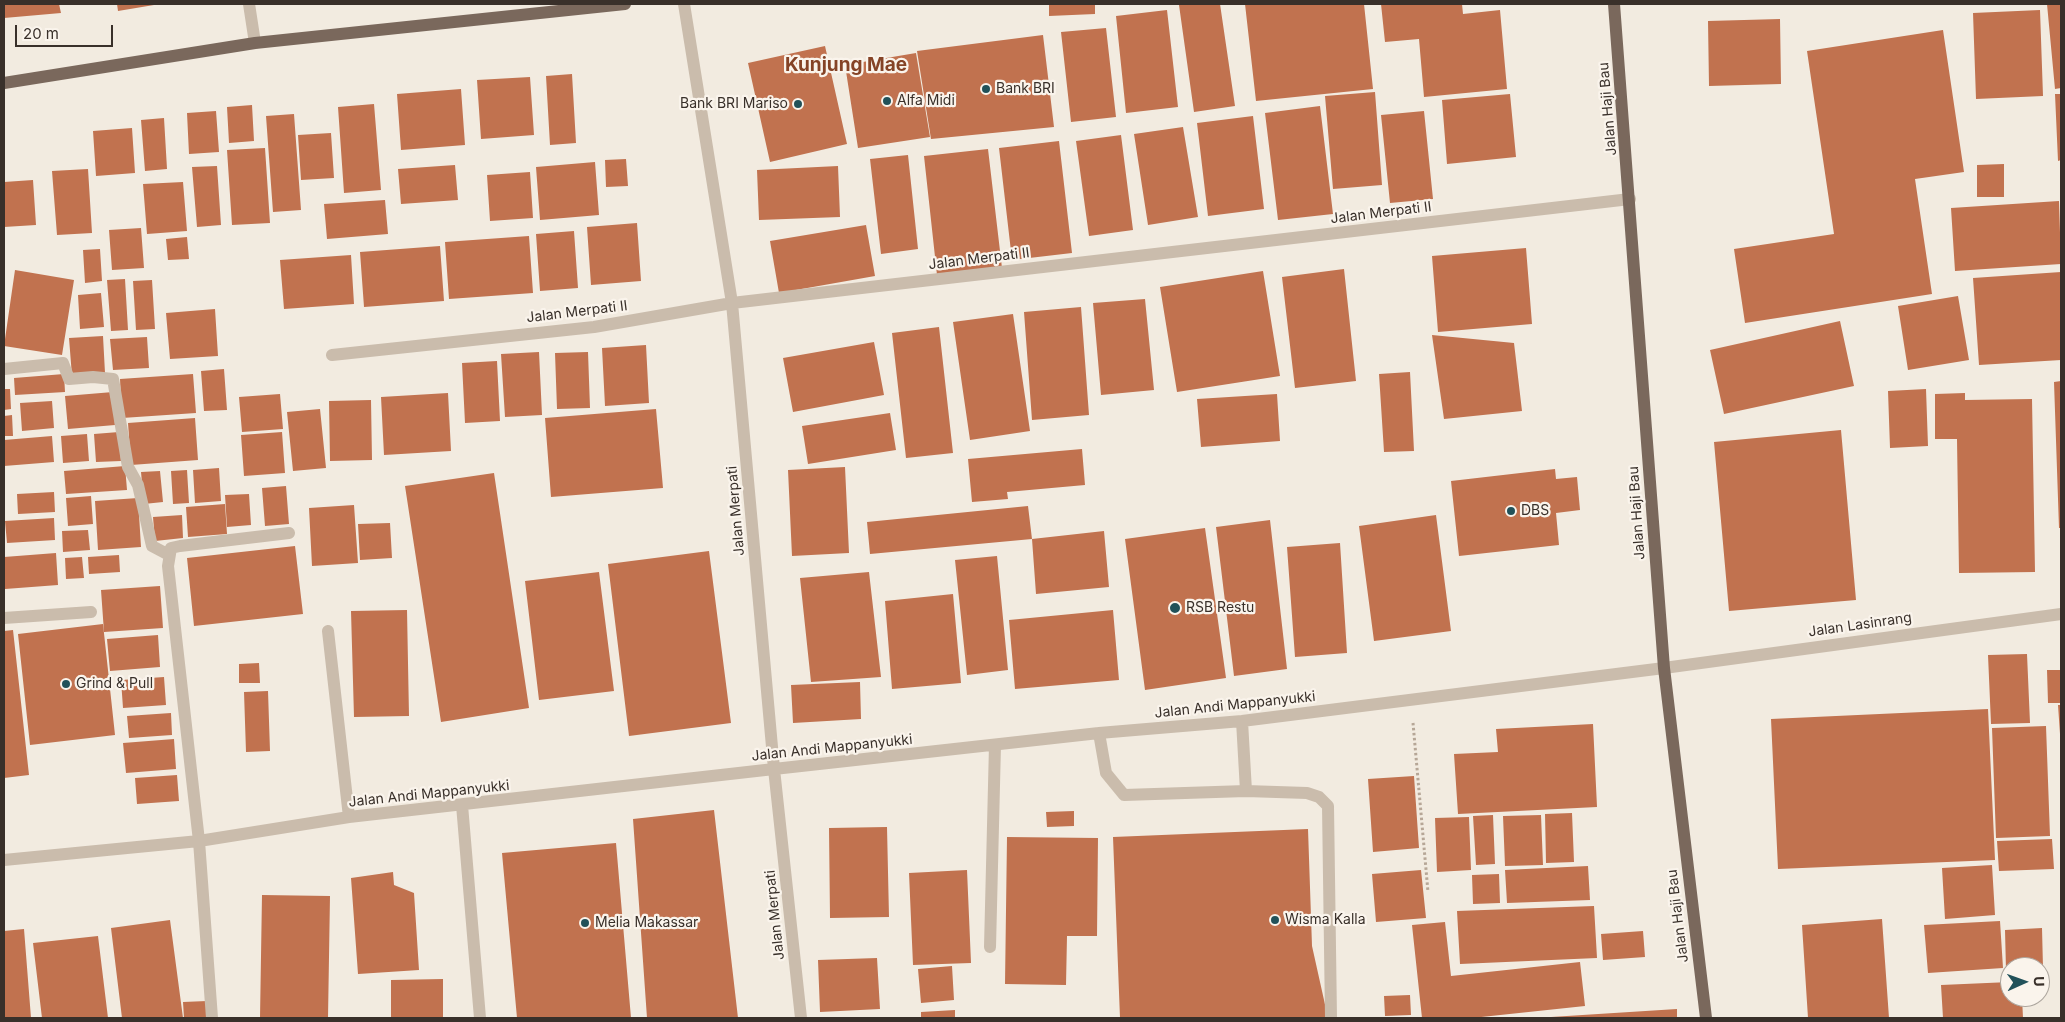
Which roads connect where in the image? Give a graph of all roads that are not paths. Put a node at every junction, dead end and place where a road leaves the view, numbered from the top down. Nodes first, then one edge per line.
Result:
1 (249, 4) edge
2 (625, 4) edge
3 (684, 4) edge
4 (1614, 4) edge
5 (255, 43) junction
6 (4, 83) edge
7 (1630, 199) junction
8 (732, 303) junction
9 (332, 355) dead end
10 (4, 369) edge
11 (290, 533) dead end
12 (169, 555) junction
13 (91, 612) dead end
14 (2061, 614) edge
15 (4, 618) edge
16 (328, 631) dead end
17 (1664, 668) junction
18 (1242, 721) junction
19 (1099, 733) junction
20 (995, 745) junction
21 (774, 769) junction
22 (1246, 791) junction
23 (462, 805) junction
24 (348, 818) junction
25 (199, 841) junction
26 (4, 860) edge
27 (990, 947) dead end
28 (212, 1018) edge
29 (480, 1018) edge
30 (801, 1018) edge
31 (1331, 1018) edge
32 (1706, 1018) edge

1 - 5 street
2 - 5 main road
3 - 8 street, Jalan Merpati
4 - 7 main road, Jalan Haji Bau
5 - 6 main road
7 - 8 street, Jalan Merpati II
7 - 17 main road, Jalan Haji Bau
8 - 9 street, Jalan Merpati II
8 - 21 street, Jalan Merpati
10 - 12 street
11 - 12 street
12 - 25 street
13 - 15 street
14 - 17 street, Jalan Lasinrang
16 - 24 street
17 - 18 street, Jalan Andi Mappanyukki
17 - 32 main road, Jalan Haji Bau
18 - 19 street, Jalan Andi Mappanyukki
18 - 22 street
19 - 20 street, Jalan Andi Mappanyukki
19 - 22 street
20 - 21 street, Jalan Andi Mappanyukki
20 - 27 street
21 - 23 street, Jalan Andi Mappanyukki
21 - 30 street, Jalan Merpati
22 - 31 street
23 - 24 street, Jalan Andi Mappanyukki
23 - 29 street
24 - 25 street, Jalan Andi Mappanyukki
25 - 26 street, Jalan Andi Mappanyukki
25 - 28 street

